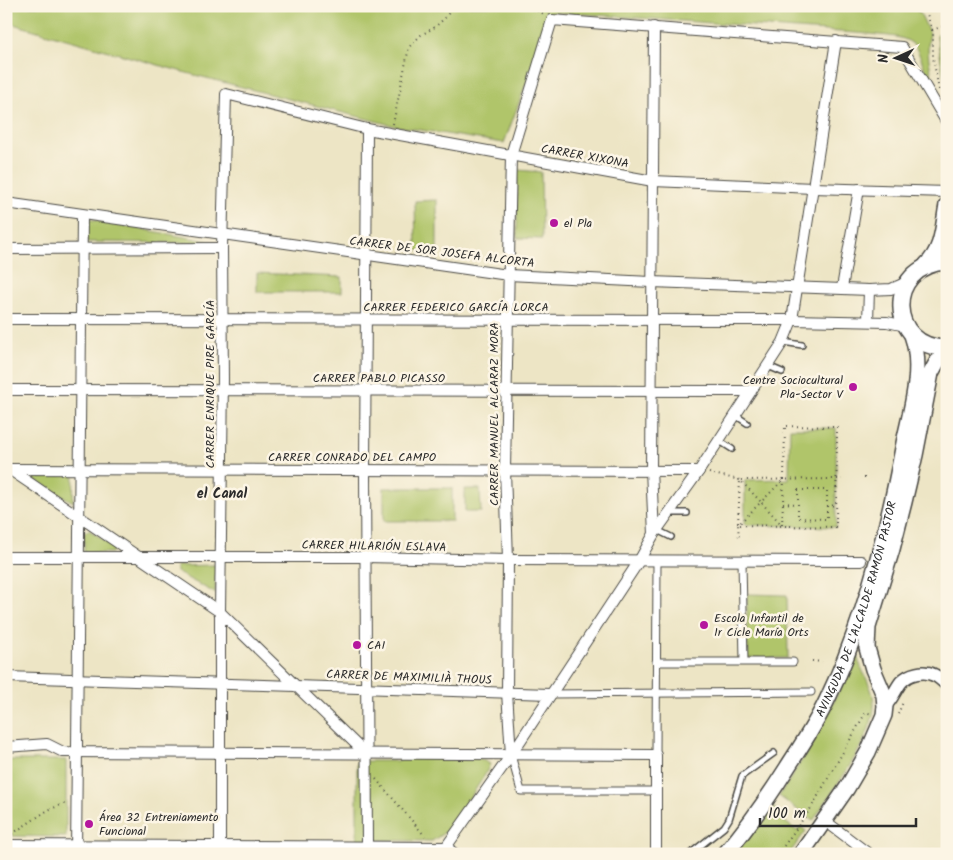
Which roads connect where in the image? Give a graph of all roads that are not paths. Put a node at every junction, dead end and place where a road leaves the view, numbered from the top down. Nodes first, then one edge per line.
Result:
1 (654, 27) junction
2 (836, 41) junction
3 (226, 94) joint
4 (947, 123) edge
5 (367, 129) junction
6 (511, 154) junction
7 (653, 181) junction
8 (813, 188) junction
9 (858, 189) junction
10 (947, 192) edge
11 (6, 203) edge
12 (947, 204) edge
13 (82, 215) junction
14 (223, 235) junction
15 (222, 248) junction
16 (6, 249) edge
17 (82, 249) junction
18 (366, 255) junction
19 (947, 262) edge
20 (926, 265) junction
21 (508, 275) junction
22 (652, 282) junction
23 (907, 282) junction
24 (798, 286) junction
25 (842, 288) junction
26 (869, 290) junction
27 (6, 319) edge
28 (81, 319) junction
29 (223, 319) junction
30 (366, 320) junction
31 (507, 320) junction
32 (652, 320) junction
33 (792, 320) junction
34 (868, 321) junction
35 (909, 330) junction
36 (783, 342) junction
37 (802, 345) dead end
38 (947, 348) edge
39 (947, 353) edge
40 (768, 366) junction
41 (782, 372) dead end
42 (6, 390) edge
43 (80, 390) junction
44 (223, 390) junction
45 (366, 390) junction
46 (506, 390) junction
47 (651, 390) junction
48 (751, 391) junction
49 (735, 415) junction
50 (747, 424) dead end
51 (718, 440) junction
52 (732, 449) dead end
53 (7, 468) edge
54 (79, 469) junction
55 (222, 469) junction
56 (365, 470) junction
57 (505, 470) junction
58 (651, 470) junction
59 (699, 470) junction
60 (669, 513) junction
61 (687, 513) dead end
62 (79, 516) junction
63 (656, 532) junction
64 (671, 537) dead end
65 (6, 557) edge
66 (78, 557) junction
67 (140, 557) junction
68 (221, 557) junction
69 (365, 557) junction
70 (508, 560) junction
71 (639, 561) junction
72 (656, 561) junction
73 (742, 561) junction
74 (861, 561) dead end
75 (220, 612) junction
76 (744, 661) junction
77 (656, 662) junction
78 (794, 662) dead end
79 (6, 677) edge
80 (78, 679) junction
81 (220, 684) junction
82 (947, 685) edge
83 (296, 686) junction
84 (366, 688) junction
85 (507, 692) junction
86 (811, 692) dead end
87 (550, 694) junction
88 (656, 694) junction
89 (886, 706) junction
90 (351, 739) junction
91 (340, 741) dead end
92 (6, 747) edge
93 (77, 752) junction
94 (220, 753) junction
95 (774, 753) dead end
96 (366, 754) junction
97 (511, 755) junction
98 (656, 755) junction
99 (656, 791) junction
100 (824, 820) junction
101 (8, 840) edge
102 (367, 846) junction
103 (446, 846) junction
104 (76, 849) edge
105 (220, 850) edge
106 (455, 854) edge
107 (656, 854) edge
108 (690, 854) edge
109 (724, 854) edge
110 (801, 854) edge
111 (870, 854) edge

1 - 2 street
1 - 6 street, CARRER MANUEL ALCARAZ MORA
1 - 7 street
2 - 4 street
2 - 8 street
3 - 5 street, CARRER XIXONA
3 - 14 street, CARRER ENRIQUE PIRE GARCÍA
5 - 6 street, CARRER XIXONA
5 - 18 street
6 - 7 street, CARRER XIXONA
6 - 21 street, CARRER MANUEL ALCARAZ MORA
7 - 8 street, CARRER XIXONA
7 - 22 street
8 - 9 street, CARRER XIXONA
8 - 24 street
9 - 10 street, CARRER XIXONA
9 - 25 street
11 - 13 street, CARRER DE SOR JOSEFA ALCORTA
12 - 20 main road
13 - 14 street, CARRER DE SOR JOSEFA ALCORTA
13 - 17 street
14 - 15 street, CARRER ENRIQUE PIRE GARCÍA
14 - 18 street, CARRER DE SOR JOSEFA ALCORTA
15 - 17 street
15 - 29 street, CARRER ENRIQUE PIRE GARCÍA
16 - 17 street
17 - 28 street
18 - 21 street, CARRER DE SOR JOSEFA ALCORTA
18 - 30 street
19 - 20 main road
20 - 23 main road
21 - 22 street, CARRER DE SOR JOSEFA ALCORTA
21 - 31 street, CARRER MANUEL ALCARAZ MORA
22 - 24 street, CARRER DE SOR JOSEFA ALCORTA
22 - 32 street
23 - 26 street, CARRER DE SOR JOSEFA ALCORTA
23 - 35 main road, AVINGUDA DE L'ALCALDE RAMÓN PASTOR
24 - 25 street, CARRER DE SOR JOSEFA ALCORTA
24 - 33 street
25 - 26 street, CARRER DE SOR JOSEFA ALCORTA
26 - 34 street
27 - 28 street, CARRER FEDERICO GARCÍA LORCA
28 - 29 street, CARRER FEDERICO GARCÍA LORCA
28 - 43 street
29 - 30 street, CARRER FEDERICO GARCÍA LORCA
29 - 44 street, CARRER ENRIQUE PIRE GARCÍA
30 - 31 street, CARRER FEDERICO GARCÍA LORCA
30 - 45 street
31 - 32 street, CARRER FEDERICO GARCÍA LORCA
31 - 46 street, CARRER MANUEL ALCARAZ MORA
32 - 33 street, CARRER FEDERICO GARCÍA LORCA
32 - 47 street
33 - 34 street, CARRER FEDERICO GARCÍA LORCA
33 - 36 street
34 - 35 street, CARRER FEDERICO GARCÍA LORCA
35 - 38 main road
35 - 109 main road, AVINGUDA DE L'ALCALDE RAMÓN PASTOR
36 - 37 lane
36 - 40 street
39 - 89 main road, AVINGUDA DE L'ALCALDE RAMÓN PASTOR
40 - 41 lane
40 - 48 street
42 - 43 street, CARRER PABLO PICASSO
43 - 44 street, CARRER PABLO PICASSO
43 - 54 street
44 - 45 street, CARRER PABLO PICASSO
44 - 55 street, CARRER ENRIQUE PIRE GARCÍA
45 - 46 street, CARRER PABLO PICASSO
45 - 56 street
46 - 47 street, CARRER PABLO PICASSO
46 - 57 street, CARRER MANUEL ALCARAZ MORA
47 - 48 street, CARRER PABLO PICASSO
47 - 58 street
48 - 49 street
49 - 50 lane
49 - 51 street
51 - 52 lane
51 - 59 street
53 - 54 street, CARRER CONRADO DEL CAMPO
53 - 62 street
54 - 55 street, CARRER CONRADO DEL CAMPO
54 - 62 street
55 - 56 street, CARRER CONRADO DEL CAMPO
55 - 68 street, CARRER ENRIQUE PIRE GARCÍA
56 - 57 street, CARRER CONRADO DEL CAMPO
56 - 69 street
57 - 58 street, CARRER CONRADO DEL CAMPO
57 - 70 street, CARRER MANUEL ALCARAZ MORA
58 - 59 street, CARRER CONRADO DEL CAMPO
58 - 63 street
59 - 60 street
60 - 61 lane
60 - 63 street
62 - 66 street
62 - 67 street
63 - 64 lane
63 - 71 street
65 - 66 street, CARRER HILARIÓN ESLAVA
66 - 67 street, CARRER HILARIÓN ESLAVA
66 - 80 street
67 - 68 street, CARRER HILARIÓN ESLAVA
67 - 75 street
68 - 69 street, CARRER HILARIÓN ESLAVA
68 - 75 street, CARRER ENRIQUE PIRE GARCÍA
69 - 70 street, CARRER HILARIÓN ESLAVA
69 - 84 street
70 - 71 street, CARRER HILARIÓN ESLAVA
70 - 85 street, CARRER MANUEL ALCARAZ MORA
71 - 72 street, CARRER HILARIÓN ESLAVA
71 - 87 street
72 - 73 street, CARRER HILARIÓN ESLAVA
72 - 77 street
73 - 74 street, CARRER HILARIÓN ESLAVA
73 - 76 street
75 - 81 street, CARRER ENRIQUE PIRE GARCÍA
75 - 83 street
76 - 77 street
76 - 78 street
77 - 88 street
79 - 80 street, CARRER DE MAXIMILIÀ THOUS
80 - 81 street, CARRER DE MAXIMILIÀ THOUS
80 - 93 street
81 - 83 street, CARRER DE MAXIMILIÀ THOUS
81 - 94 street, CARRER ENRIQUE PIRE GARCÍA
82 - 89 street
83 - 84 street, CARRER DE MAXIMILIÀ THOUS
83 - 90 street
84 - 85 street, CARRER DE MAXIMILIÀ THOUS
84 - 96 street
85 - 87 street, CARRER DE MAXIMILIÀ THOUS
85 - 97 street, CARRER MANUEL ALCARAZ MORA
86 - 88 street, CARRER DE MAXIMILIÀ THOUS
87 - 88 street, CARRER DE MAXIMILIÀ THOUS
87 - 97 street
88 - 98 street
89 - 100 main road
90 - 91 lane
90 - 96 street
92 - 93 street
93 - 94 street
93 - 104 street
94 - 96 street
94 - 105 street, CARRER ENRIQUE PIRE GARCÍA
95 - 108 lane
96 - 97 street
96 - 102 street
97 - 98 street
97 - 99 street
97 - 103 street
98 - 99 street
99 - 107 street
100 - 110 main road
100 - 111 street
101 - 104 street
102 - 103 street
102 - 105 street
103 - 106 street
104 - 105 street

